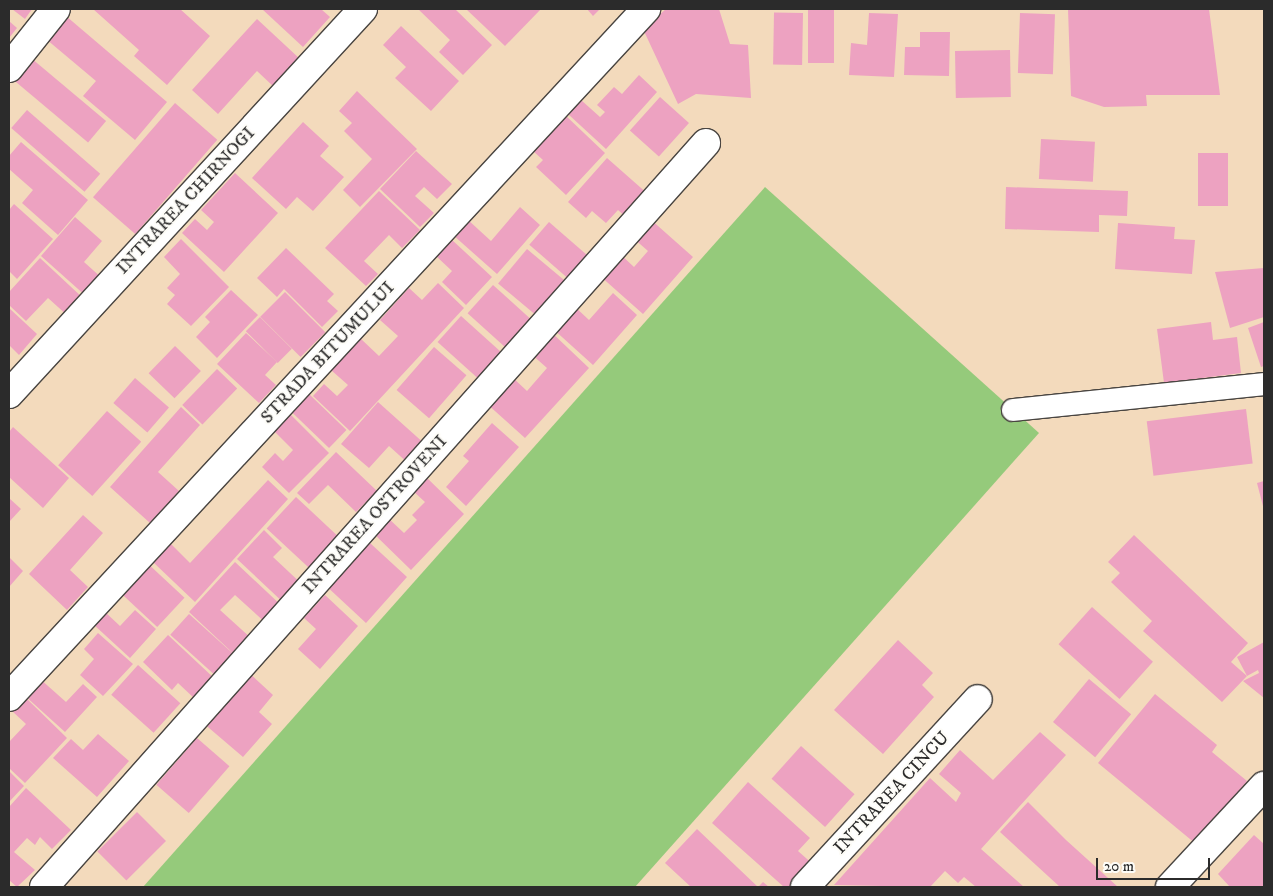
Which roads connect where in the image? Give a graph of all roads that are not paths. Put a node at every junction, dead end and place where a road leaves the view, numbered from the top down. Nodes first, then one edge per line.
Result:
1 (56, 9) edge
2 (363, 9) edge
3 (646, 9) edge
4 (9, 68) edge
5 (706, 143) dead end
6 (1264, 384) edge
7 (9, 394) edge
8 (1013, 410) dead end
9 (9, 697) edge
10 (978, 699) dead end
11 (1264, 786) edge
12 (44, 887) edge
13 (805, 887) edge
14 (1170, 887) edge

1 - 4 street
2 - 7 street, INTRAREA CHIRNOGI
3 - 9 street, STRADA BITUMULUI
5 - 12 street, INTRAREA OSTROVENI
6 - 8 lane
10 - 13 street, INTRAREA CINCU
11 - 14 street

